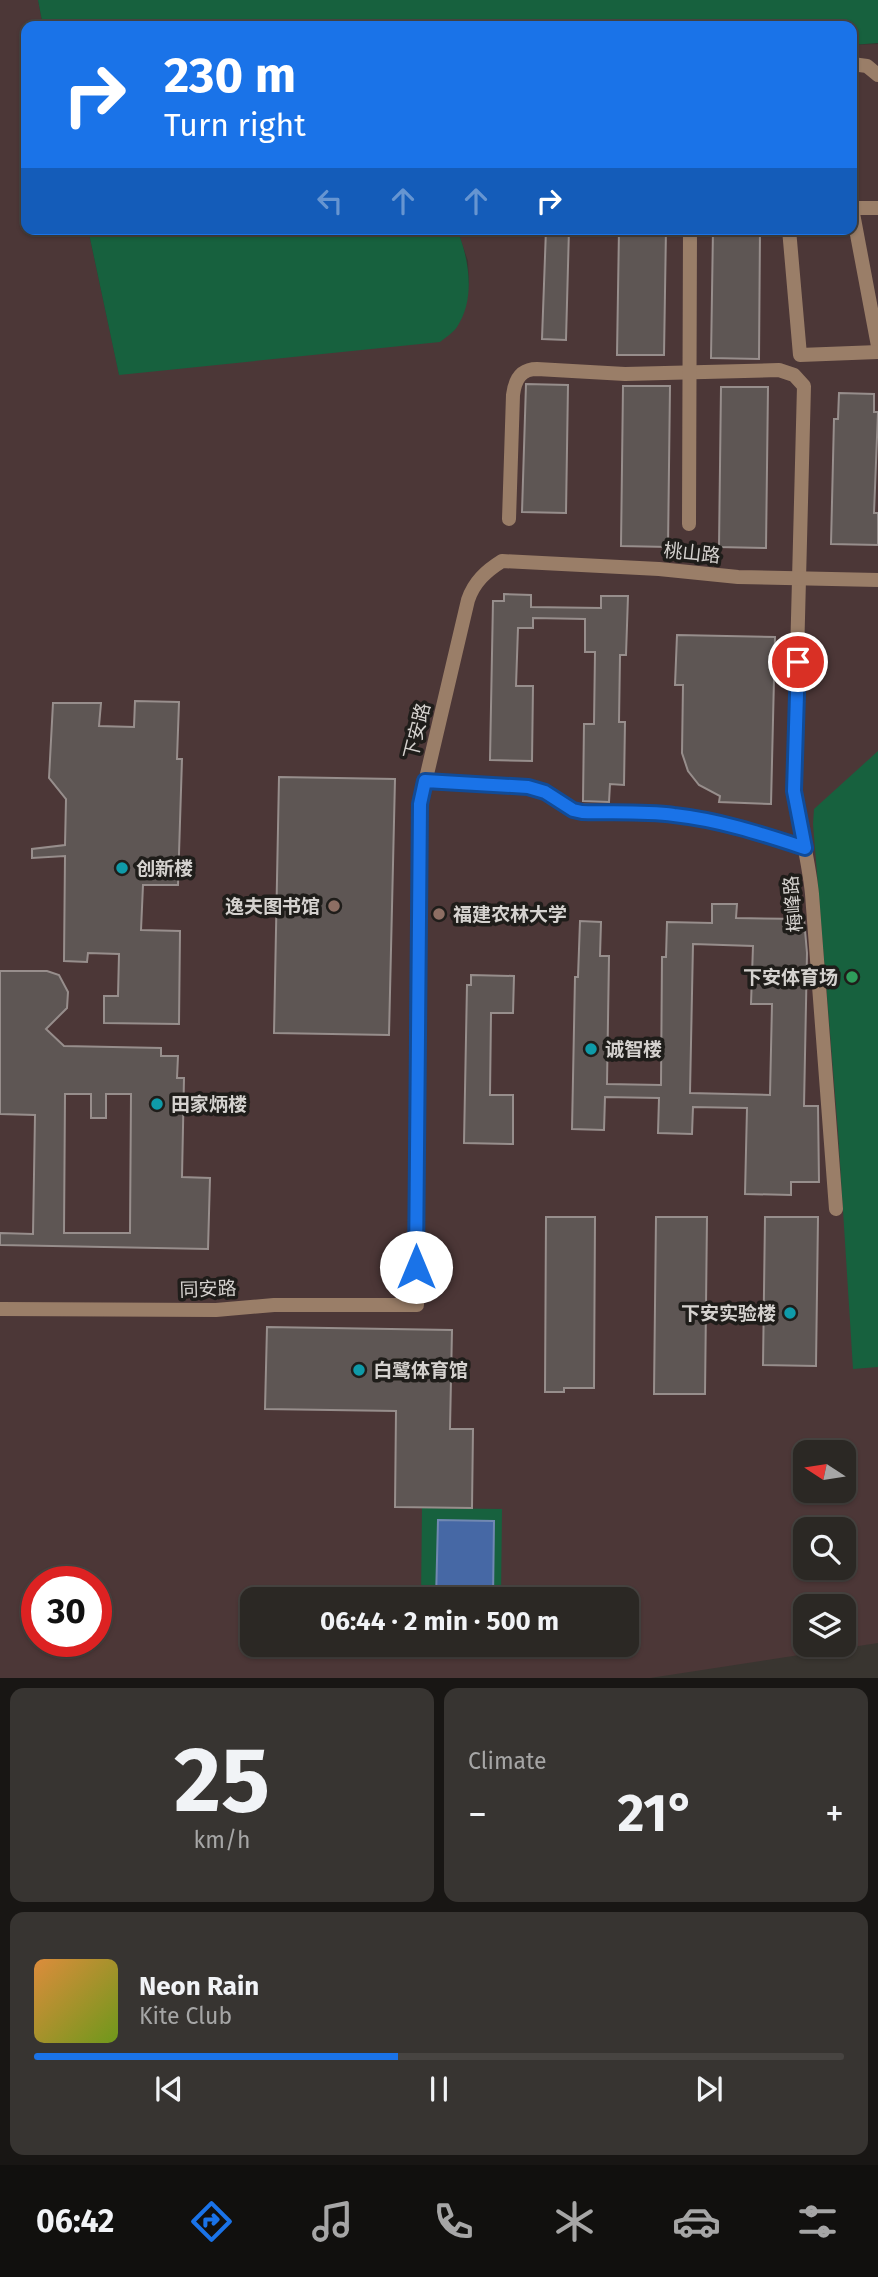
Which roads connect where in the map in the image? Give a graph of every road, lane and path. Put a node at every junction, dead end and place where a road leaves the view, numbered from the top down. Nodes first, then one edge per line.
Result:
1 (857, 65) edge
2 (878, 75) edge
3 (857, 208) edge
4 (878, 208) edge
5 (691, 235) edge
6 (790, 235) edge
7 (857, 235) edge
8 (878, 346) edge
9 (878, 352) edge
10 (690, 372) junction
11 (509, 519) dead end
12 (689, 524) dead end
13 (502, 561) joint
14 (801, 579) junction
15 (878, 580) edge
16 (425, 781) junction
17 (805, 848) junction
18 (836, 1209) dead end
19 (417, 1305) joint
20 (0, 1309) edge

1 - 2 street
3 - 4 street
5 - 10 street
6 - 9 street
7 - 8 street
10 - 11 street
10 - 12 street
10 - 14 street, 梅峰路
13 - 14 street, 桃山路
13 - 16 street, 下安路
14 - 15 street, 桃山路
14 - 17 street, 梅峰路
16 - 17 street
16 - 19 street, 下安路
17 - 18 street, 梅峰路
19 - 20 street, 同安路

